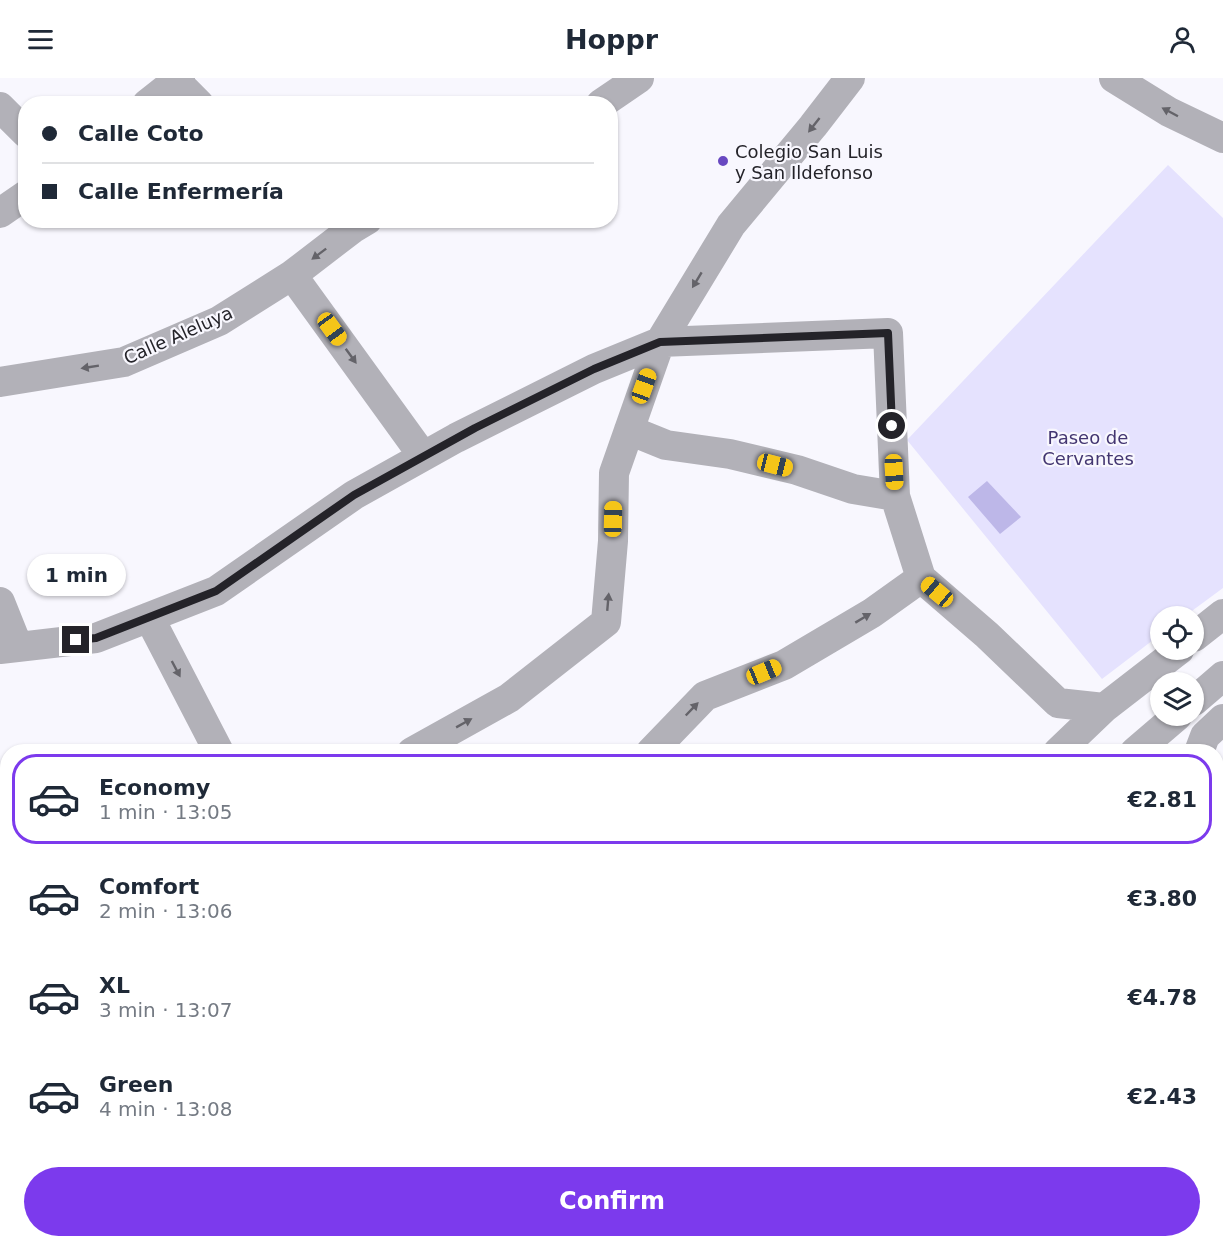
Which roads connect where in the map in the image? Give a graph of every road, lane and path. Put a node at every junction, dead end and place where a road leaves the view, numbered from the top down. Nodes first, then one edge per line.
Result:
1 (639, 78) edge
2 (849, 78) edge
3 (1114, 78) edge
4 (178, 80) edge
5 (157, 96) edge
6 (192, 96) edge
7 (613, 96) edge
8 (0, 107) edge
9 (18, 125) edge
10 (1223, 138) edge
11 (18, 201) edge
12 (0, 213) edge
13 (354, 228) edge
14 (292, 275) junction
15 (660, 342) junction
16 (0, 382) edge
17 (629, 430) junction
18 (423, 456) junction
19 (895, 496) junction
20 (921, 578) junction
21 (0, 602) edge
22 (1223, 615) edge
23 (149, 617) junction
24 (1204, 629) edge
25 (9, 648) edge
26 (1166, 660) edge
27 (1223, 676) edge
28 (1204, 692) edge
29 (1104, 708) junction
30 (1223, 719) edge
31 (1166, 726) edge
32 (215, 744) edge
33 (426, 744) edge
34 (659, 744) edge
35 (1066, 744) edge
36 (1145, 744) edge
37 (1202, 744) edge

1 - 7 street
2 -> 15 street
10 -> 3 street
4 - 5 street
4 - 6 street
8 - 9 street
11 - 12 street
13 -> 14 street, Calle Aleluya
14 -> 16 street, Calle Aleluya
14 -> 18 street
15 - 17 street
15 - 18 street
15 - 19 street
17 - 19 street
33 -> 17 street
18 - 23 street
19 - 20 street
20 - 29 street
34 -> 20 street
21 - 25 street
22 - 24 street
23 - 25 street
23 -> 32 street
26 - 29 street
27 - 28 street
29 - 35 street
30 - 37 street
31 - 36 street

